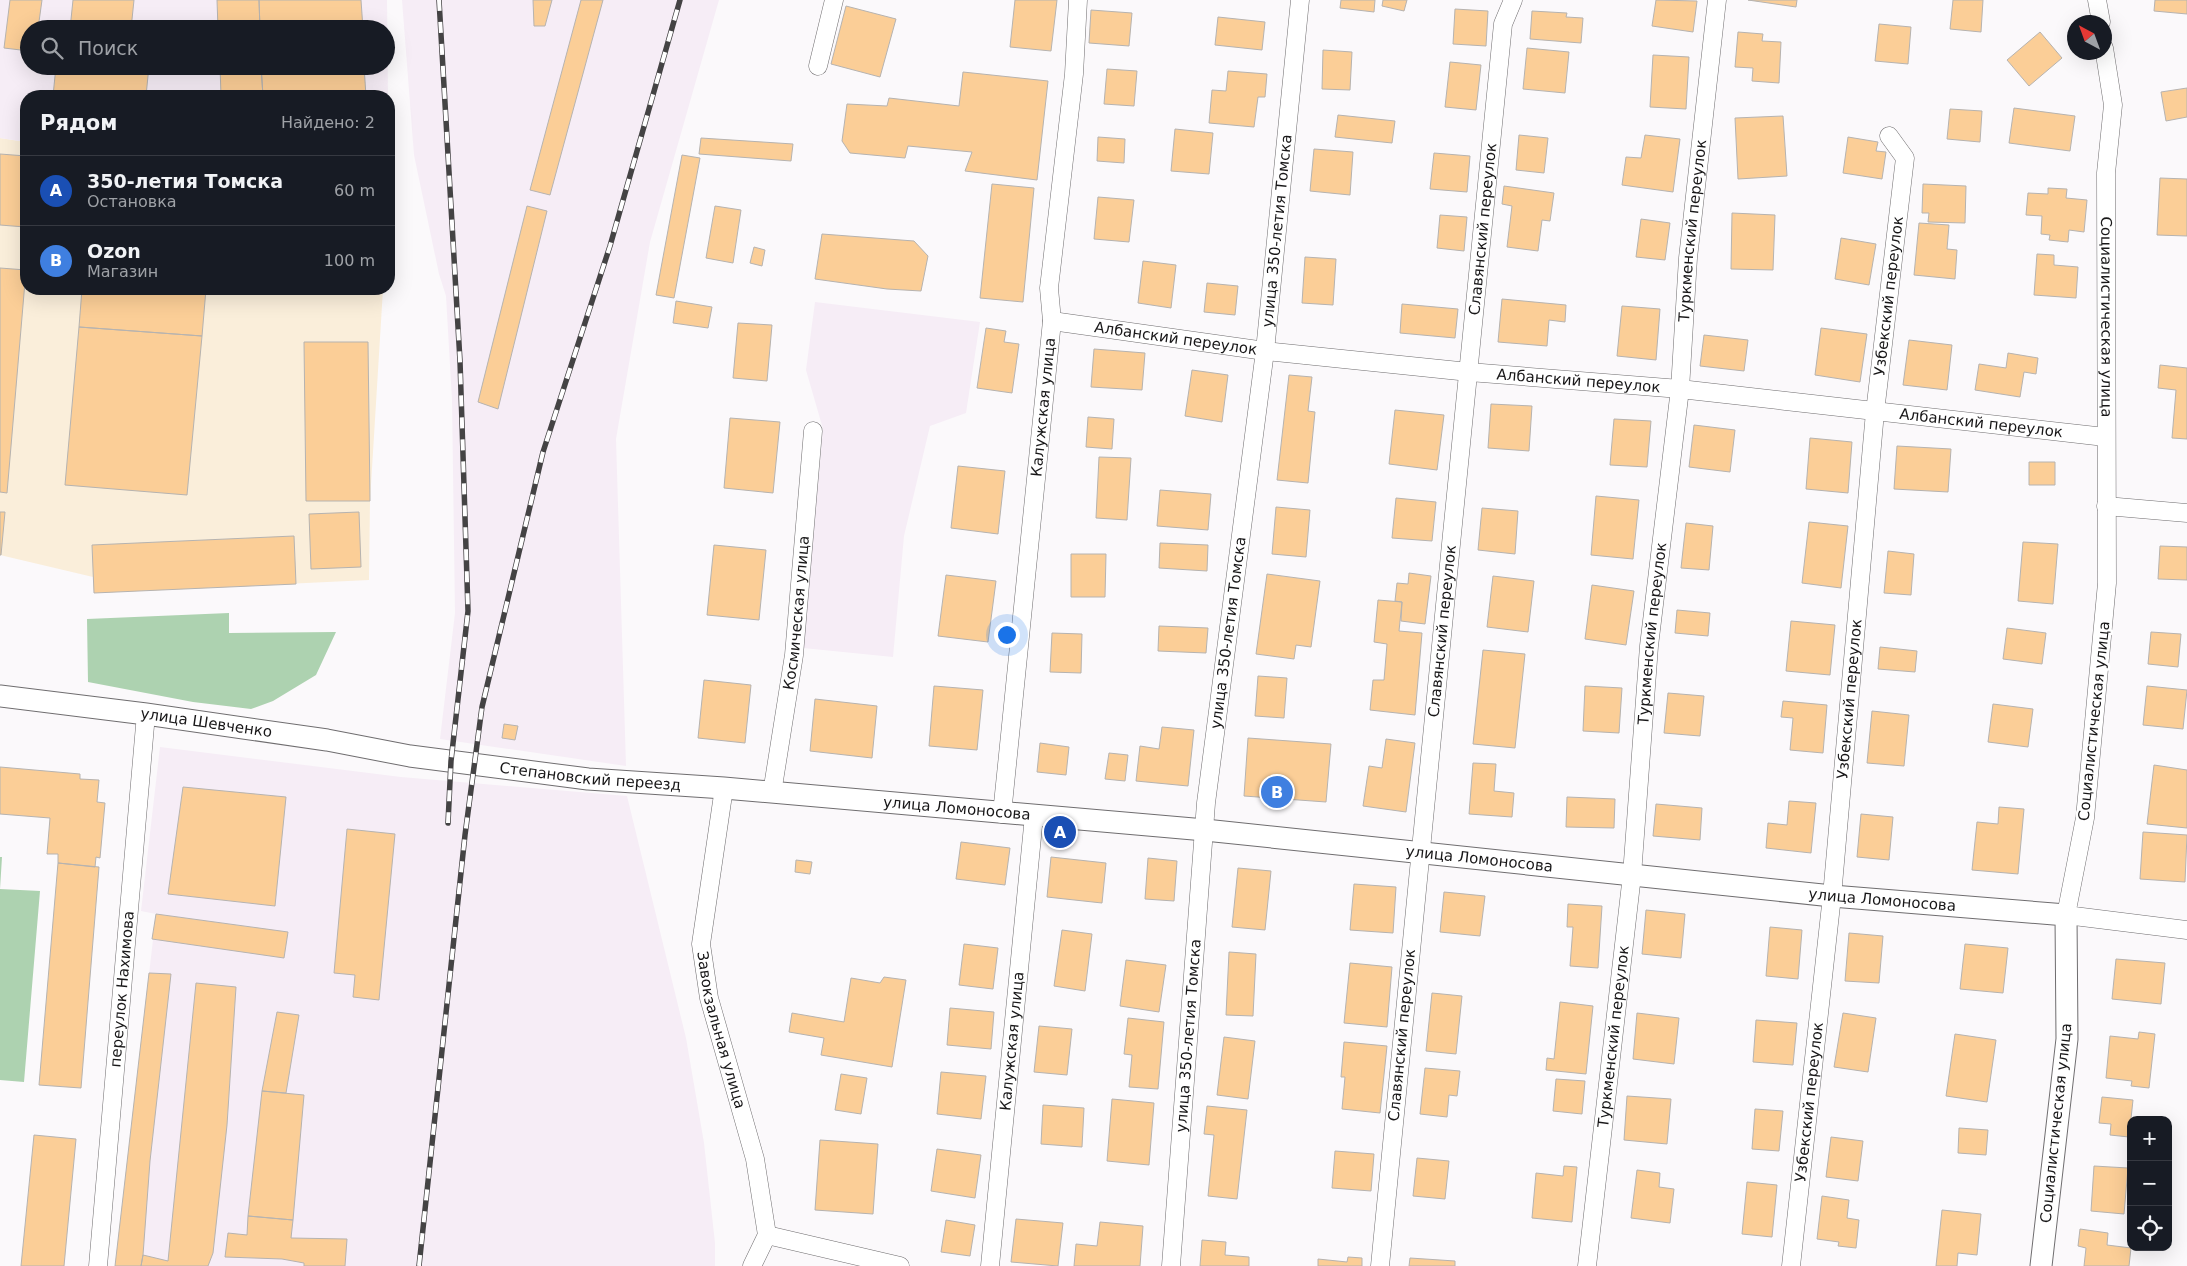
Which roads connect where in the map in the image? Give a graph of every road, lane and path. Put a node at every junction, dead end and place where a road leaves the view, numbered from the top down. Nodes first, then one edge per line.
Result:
1 (834, 0) edge
2 (1078, 0) edge
3 (1300, 0) edge
4 (1513, 0) edge
5 (1717, 0) edge
6 (2098, 0) edge
7 (2100, 15) edge
8 (2106, 60) edge
9 (818, 66) dead end
10 (1889, 136) dead end
11 (1052, 321) junction
12 (1265, 350) junction
13 (1469, 372) junction
14 (1680, 389) junction
15 (1875, 412) junction
16 (813, 431) dead end
17 (2106, 437) junction
18 (2106, 506) junction
19 (2187, 513) edge
20 (0, 696) edge
21 (146, 714) junction
22 (410, 756) joint
23 (724, 788) junction
24 (772, 792) junction
25 (1002, 814) junction
26 (1034, 816) junction
27 (1205, 830) junction
28 (1418, 854) junction
29 (1632, 875) junction
30 (1832, 896) junction
31 (2066, 916) junction
32 (2187, 930) edge
33 (767, 1236) junction
34 (98, 1266) edge
35 (752, 1266) edge
36 (900, 1266) edge
37 (990, 1266) edge
38 (1171, 1266) edge
39 (1380, 1266) edge
40 (1587, 1266) edge
41 (1792, 1266) edge
42 (2041, 1266) edge

1 - 9 street
2 - 11 street, Калужская улица
3 - 12 street, улица 350-летия Томска
4 - 13 street, Славянский переулок
5 - 14 street, Туркменский переулок
6 - 7 street
8 - 17 street, Социалистическая улица
10 - 15 street, Узбекский переулок
11 - 12 street, Албанский переулок
11 - 25 street, Калужская улица
12 - 13 street, Албанский переулок
12 - 27 street, улица 350-летия Томска
13 - 14 street, Албанский переулок
13 - 28 street, Славянский переулок
14 - 15 street, Албанский переулок
14 - 29 street, Туркменский переулок
15 - 17 street, Албанский переулок
15 - 30 street, Узбекский переулок
16 - 24 street, Космическая улица
17 - 18 street, Социалистическая улица
18 - 19 street
18 - 31 street, Социалистическая улица
20 - 21 street, улица Шевченко
21 - 22 street, улица Шевченко
21 - 34 street, переулок Нахимова
22 - 23 street, Степановский переезд
23 - 24 street, Степановский переезд
23 - 33 street, Завокзальная улица
24 - 25 street, улица Ломоносова
25 - 26 street, улица Ломоносова
26 - 27 street, улица Ломоносова
26 - 37 street, Калужская улица
27 - 28 street, улица Ломоносова
27 - 38 street, улица 350-летия Томска
28 - 29 street, улица Ломоносова
28 - 39 street, Славянский переулок
29 - 30 street, улица Ломоносова
29 - 40 street, Туркменский переулок
30 - 31 street, улица Ломоносова
30 - 41 street, Узбекский переулок
31 - 32 street, улица Ломоносова
31 - 42 street, Социалистическая улица
33 - 35 street
33 - 36 street

